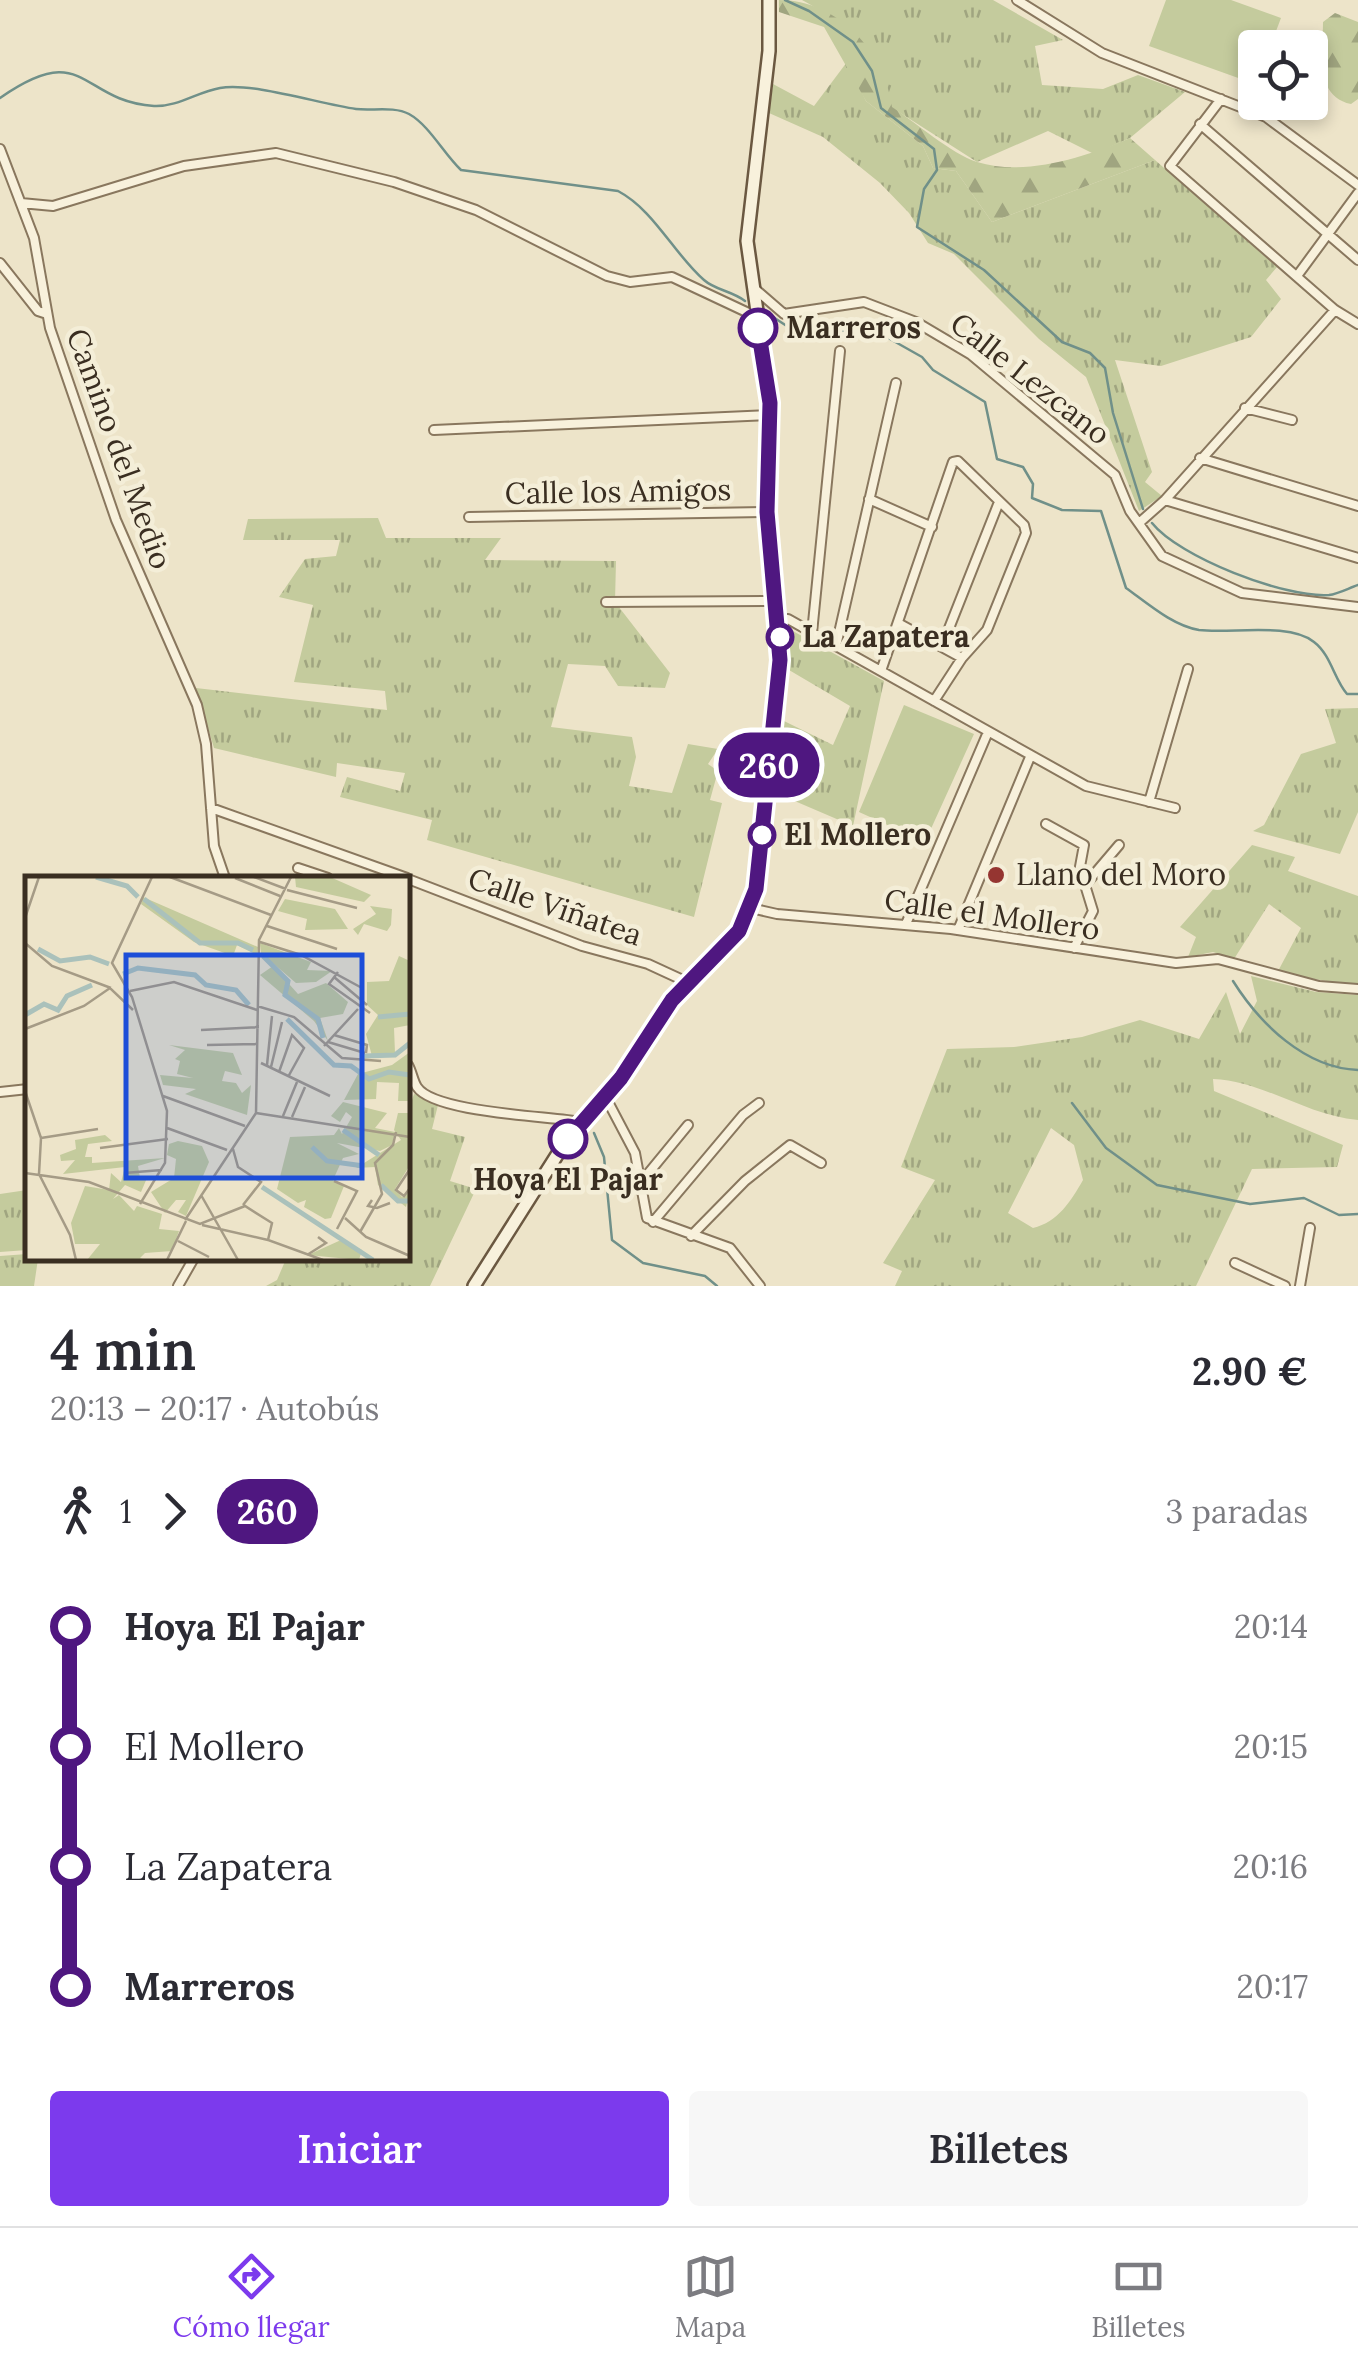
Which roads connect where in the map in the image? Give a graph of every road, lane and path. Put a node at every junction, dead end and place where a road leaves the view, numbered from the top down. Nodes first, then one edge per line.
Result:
1 (769, 0) edge
2 (1017, 0) edge
3 (1221, 98) junction
4 (1200, 124) junction
5 (0, 149) edge
6 (1358, 185) edge
7 (1358, 193) edge
8 (21, 203) junction
9 (1328, 233) junction
10 (1358, 260) edge
11 (0, 263) edge
12 (1297, 276) junction
13 (751, 286) junction
14 (1335, 310) junction
15 (47, 314) junction
16 (756, 316) junction
17 (1358, 324) edge
18 (840, 351) dead end
19 (896, 383) dead end
20 (1246, 408) junction
21 (771, 415) junction
22 (1292, 420) dead end
23 (434, 430) dead end
24 (1200, 458) junction
25 (869, 499) junction
26 (1166, 500) junction
27 (1000, 502) junction
28 (1358, 506) edge
29 (767, 512) junction
30 (469, 516) dead end
31 (1139, 523) junction
32 (932, 527) junction
33 (1358, 558) edge
34 (776, 601) junction
35 (606, 602) dead end
36 (1358, 607) edge
37 (779, 619) junction
38 (898, 623) junction
39 (812, 633) junction
40 (836, 646) junction
41 (942, 646) junction
42 (962, 658) junction
43 (1188, 669) dead end
44 (881, 671) junction
45 (934, 701) junction
46 (988, 732) junction
47 (1030, 758) junction
48 (1149, 802) junction
49 (210, 808) junction
50 (1174, 808) dead end
51 (1046, 824) dead end
52 (1120, 845) dead end
53 (298, 868) dead end
54 (224, 876) edge
55 (322, 876) edge
56 (389, 876) edge
57 (410, 880) edge
58 (1088, 881) junction
59 (750, 908) junction
60 (906, 924) junction
61 (958, 930) junction
62 (1074, 948) junction
63 (687, 982) junction
64 (1358, 989) edge
65 (410, 1070) edge
66 (25, 1089) edge
67 (0, 1092) edge
68 (605, 1096) junction
69 (759, 1103) dead end
70 (581, 1122) junction
71 (688, 1125) dead end
72 (822, 1162) dead end
73 (642, 1181) junction
74 (653, 1222) junction
75 (1310, 1228) dead end
76 (691, 1236) junction
77 (192, 1261) edge
78 (1236, 1264) dead end
79 (178, 1286) edge
80 (474, 1286) edge
81 (760, 1286) edge
82 (1285, 1286) edge
83 (1300, 1286) edge

1 - 13 main road
2 - 3 street
3 - 4 street
3 - 6 street
4 - 9 street
4 - 12 street
5 - 8 street, Camino del Medio
7 - 9 street
8 - 15 street, Camino del Medio
8 - 16 street
9 - 10 street
9 - 12 street
11 - 15 street
12 - 14 street
13 - 16 main road
13 - 31 street, Calle Lezcano
14 - 17 street
14 - 20 street
15 - 49 street, Camino del Medio
16 - 21 main road
18 - 39 street
19 - 25 street
20 - 22 street
20 - 24 street
21 - 23 street
21 - 29 main road
24 - 26 street
24 - 28 street
25 - 32 street
25 - 40 street
26 - 31 street
26 - 33 street
27 - 32 street
27 - 41 street
27 - 42 street
29 - 30 street, Calle los Amigos
29 - 34 main road
31 - 36 street, Calle Lezcano
32 - 38 street
34 - 35 street
34 - 37 main road
37 - 39 street
37 - 59 main road
38 - 41 street
38 - 44 street
39 - 40 street
40 - 44 street
41 - 42 street
42 - 45 street
43 - 48 street
44 - 45 street
45 - 46 street
46 - 47 street
46 - 60 street
47 - 48 street
47 - 61 street
48 - 50 street
49 - 54 street, Camino del Medio
49 - 56 street, Calle Viñatea
51 - 58 street
52 - 58 street
53 - 55 street
57 - 63 street, Calle Viñatea
58 - 62 street
59 - 60 street, Calle el Mollero
59 - 63 main road
60 - 61 street, Calle el Mollero
61 - 62 street, Calle el Mollero
62 - 64 street, Calle el Mollero
63 - 68 main road
65 - 70 street
66 - 67 street
68 - 70 main road
68 - 73 street
69 - 74 street
70 - 80 main road
71 - 73 street
72 - 76 street
73 - 74 street
74 - 76 street
75 - 83 street
76 - 81 street
77 - 79 street
78 - 82 street

